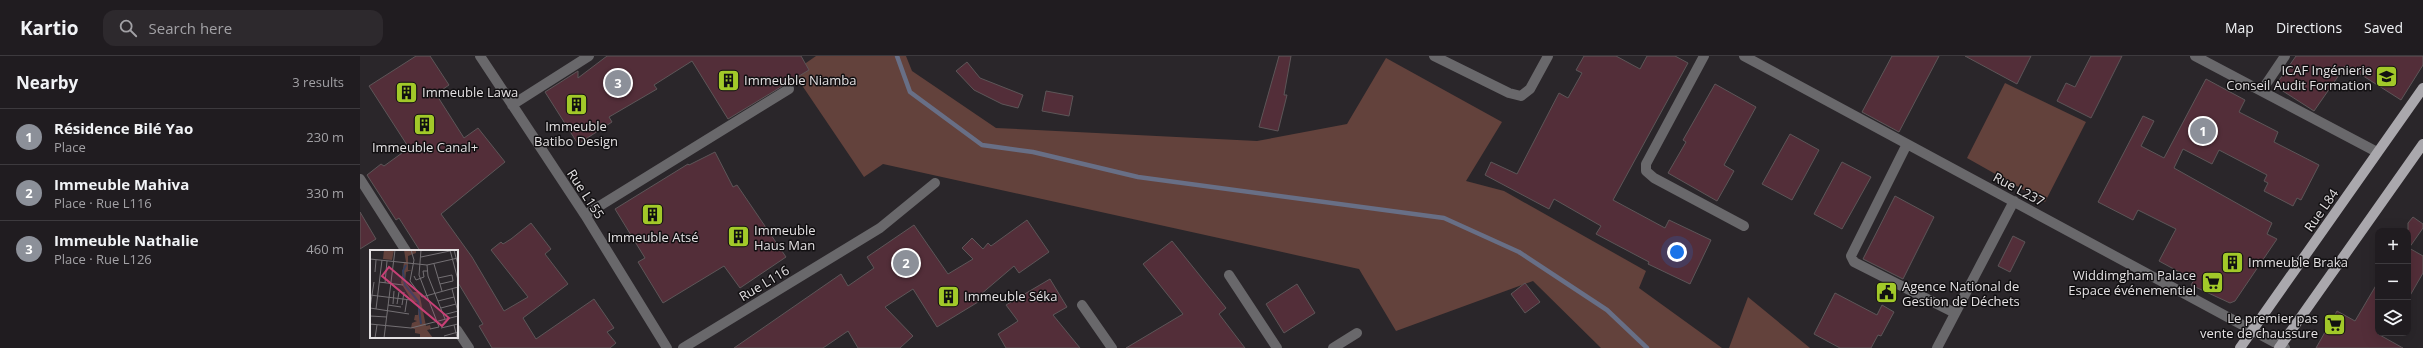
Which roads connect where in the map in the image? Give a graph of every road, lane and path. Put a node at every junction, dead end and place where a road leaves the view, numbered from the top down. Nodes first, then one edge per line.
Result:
1 (480, 56) edge
2 (589, 56) edge
3 (1434, 56) edge
4 (1548, 56) edge
5 (1704, 56) edge
6 (1744, 56) edge
7 (2196, 56) edge
8 (2285, 56) edge
9 (2423, 88) edge
10 (789, 90) dead end
11 (2262, 90) junction
12 (512, 105) junction
13 (1907, 144) junction
14 (2423, 144) edge
15 (2377, 152) junction
16 (360, 179) edge
17 (935, 183) dead end
18 (2014, 201) junction
19 (585, 215) junction
20 (1744, 226) dead end
21 (405, 250) edge
22 (1229, 275) dead end
23 (1082, 305) dead end
24 (1955, 313) junction
25 (2253, 330) junction
26 (458, 332) edge
27 (1357, 333) dead end
28 (2282, 347) edge
29 (469, 348) edge
30 (668, 348) edge
31 (683, 348) edge
32 (1112, 348) edge
33 (1277, 348) edge
34 (1333, 348) edge
35 (1937, 348) edge
36 (2240, 348) edge

1 - 12 street, Rue L155
2 - 12 street
3 - 4 street
5 - 20 street
6 - 13 street, Rue L237
7 - 11 street
8 - 11 street
9 - 15 main road, Rue L84
10 - 19 street
11 - 15 street
12 - 19 street, Rue L155
13 - 18 street, Rue L237
13 - 24 street
14 - 28 main road
15 - 25 main road, Rue L84
16 - 21 street
17 - 31 street, Rue L116
18 - 24 street
18 - 25 street, Rue L237
19 - 30 street, Rue L155
22 - 33 street
23 - 32 street
24 - 35 street
25 - 28 street, Rue L237
25 - 36 main road, Rue L84
26 - 29 street
27 - 34 street

